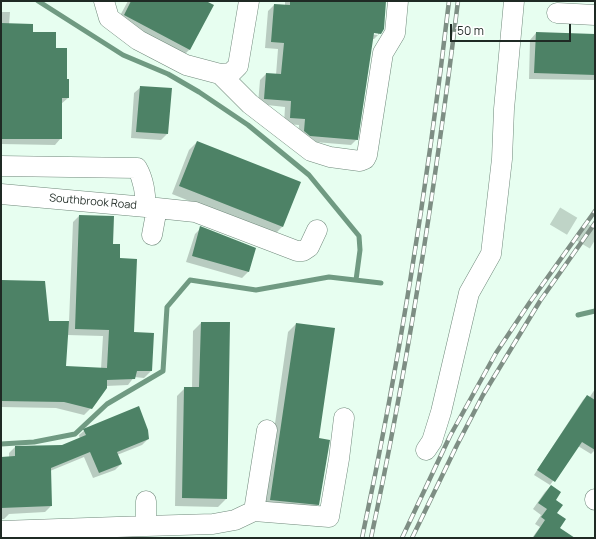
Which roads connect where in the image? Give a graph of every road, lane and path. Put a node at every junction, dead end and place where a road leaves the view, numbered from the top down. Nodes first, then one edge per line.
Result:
1 (104, 1) edge
2 (249, 1) edge
3 (398, 1) edge
4 (514, 1) edge
5 (557, 13) dead end
6 (595, 14) edge
7 (220, 74) junction
8 (1, 166) edge
9 (1, 194) edge
10 (152, 207) junction
11 (317, 230) dead end
12 (152, 235) dead end
13 (344, 418) dead end
14 (267, 430) dead end
15 (426, 450) dead end
16 (146, 501) dead end
17 (254, 511) junction
18 (140, 530) edge
19 (2, 533) edge
20 (53, 534) edge

1 - 7 lane
2 - 7 lane
3 - 7 lane
4 - 15 lane
5 - 6 lane
8 - 10 lane
9 - 10 lane, Southbrook Road
10 - 11 lane, Southbrook Road
10 - 12 lane
13 - 17 lane
14 - 17 lane
16 - 18 lane
17 - 18 lane
18 - 20 lane
19 - 20 lane

